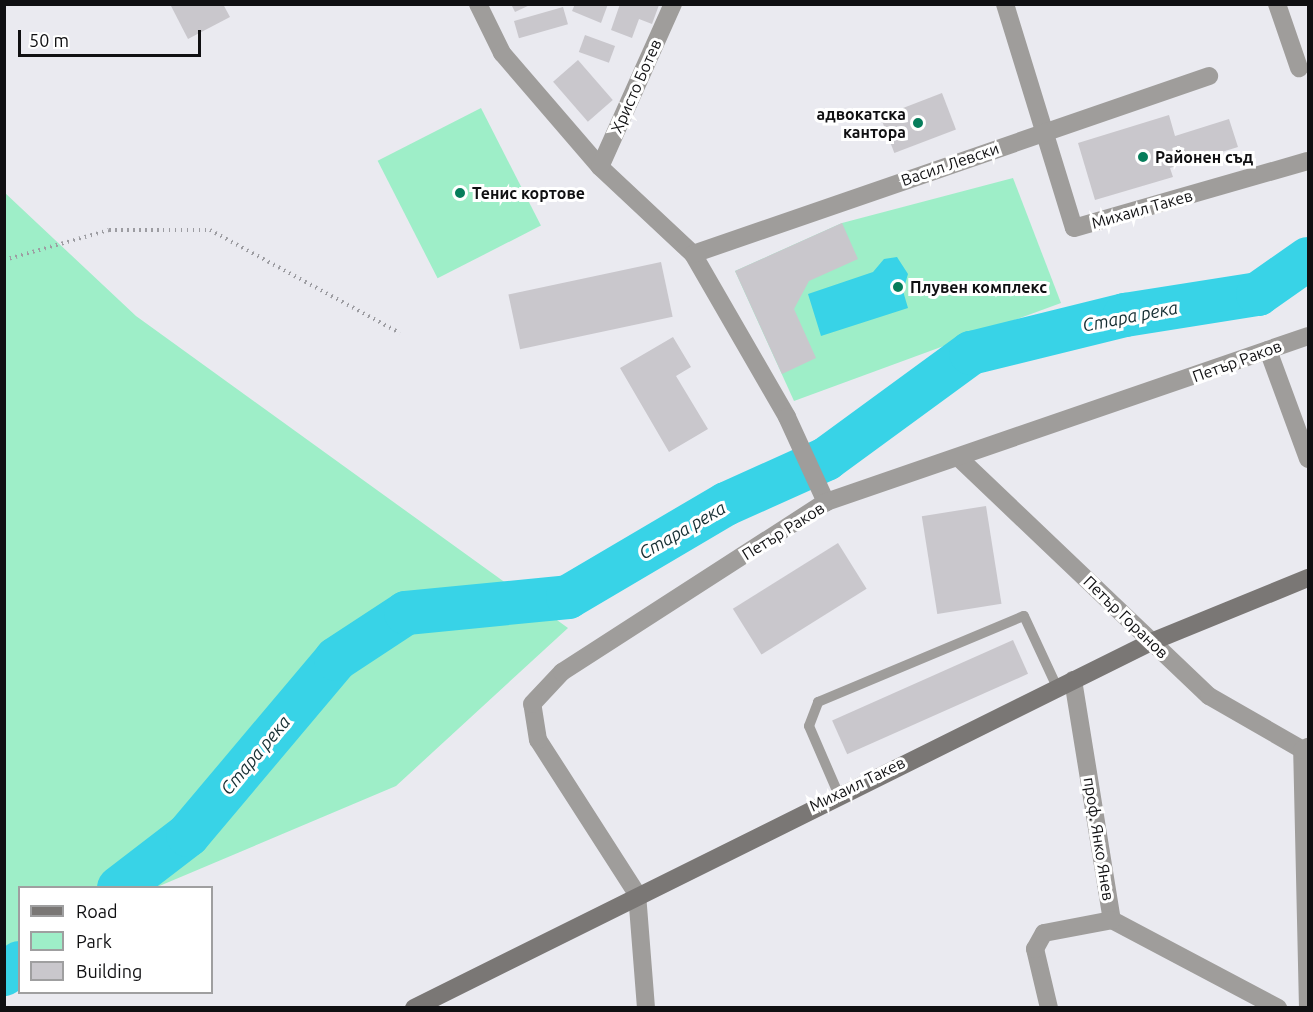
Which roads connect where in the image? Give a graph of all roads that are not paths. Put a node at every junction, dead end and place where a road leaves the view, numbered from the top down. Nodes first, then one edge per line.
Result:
1 (478, 4) edge
2 (673, 4) edge
3 (1005, 4) edge
4 (1277, 4) edge
5 (1299, 68) dead end
6 (1209, 76) dead end
7 (1047, 130) junction
8 (1308, 162) edge
9 (600, 167) junction
10 (693, 254) junction
11 (1308, 336) edge
12 (1268, 350) junction
13 (960, 459) junction
14 (1308, 459) edge
15 (826, 502) junction
16 (1308, 578) edge
17 (1151, 642) junction
18 (1065, 684) junction
19 (1306, 750) edge
20 (838, 793) junction
21 (637, 894) junction
22 (1112, 920) junction
23 (414, 1008) edge
24 (646, 1008) edge
25 (1049, 1008) edge
26 (1278, 1008) edge
27 (1308, 1008) edge

1 - 9 street
2 - 9 street, Христо Ботев
3 - 7 street
4 - 5 street
6 - 7 street, Васил Левски
7 - 8 street, Михаил Такев
7 - 10 street, Васил Левски
9 - 10 street
10 - 15 street
11 - 12 street, Петър Раков
12 - 13 street, Петър Раков
12 - 14 street
13 - 15 street, Петър Раков
13 - 17 street, Петър Горанов
15 - 21 street, Петър Раков
16 - 17 main road, Михаил Такев
17 - 18 main road, Михаил Такев
17 - 19 street, Петър Горанов
18 - 20 main road, Михаил Такев
18 - 20 lane
18 - 22 street, проф. Янко Янев
19 - 27 street
20 - 21 main road, Михаил Такев
21 - 23 main road, Михаил Такев
21 - 24 street
22 - 25 street
22 - 26 street, проф. Янко Янев

